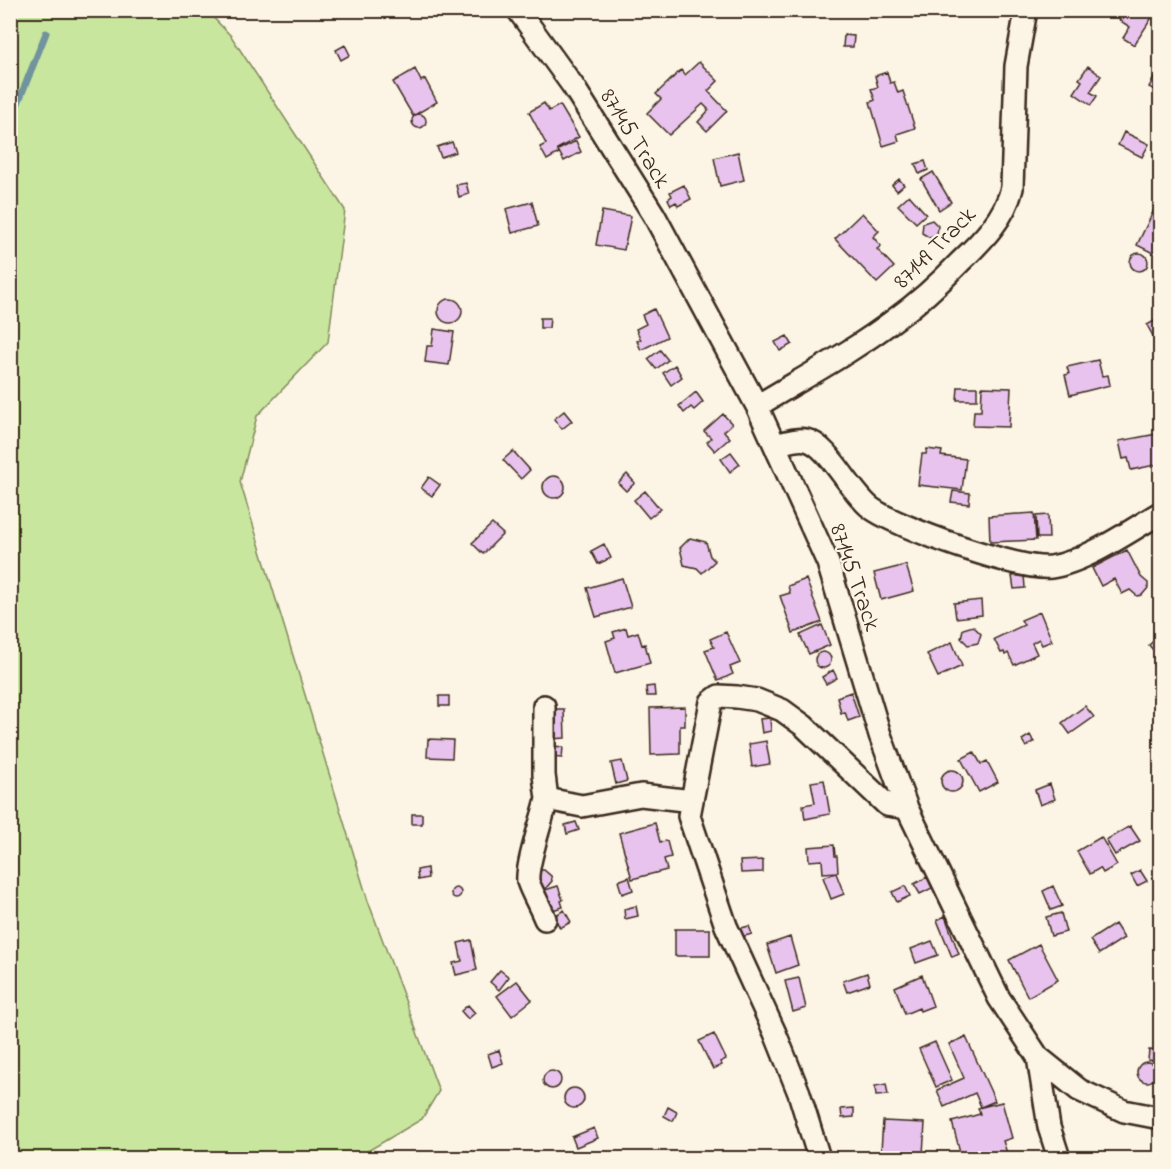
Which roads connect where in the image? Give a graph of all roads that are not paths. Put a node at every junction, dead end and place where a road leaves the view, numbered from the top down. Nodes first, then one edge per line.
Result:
1 (518, 10) edge
2 (1026, 10) edge
3 (758, 406) junction
4 (775, 445) junction
5 (1161, 513) edge
6 (544, 706) dead end
7 (548, 799) junction
8 (692, 801) junction
9 (907, 808) junction
10 (545, 919) dead end
11 (1038, 1057) junction
12 (1161, 1118) edge
13 (1054, 1155) edge
14 (819, 1158) edge

1 - 3 street, 87145 Track
2 - 3 street, 87149 Track
3 - 4 street, 87145 Track
4 - 5 street
4 - 9 street, 87145 Track
6 - 7 street
7 - 8 street
7 - 10 street
8 - 9 street
8 - 14 street
9 - 11 street, 87145 Track
11 - 12 street, 87145 Track
11 - 13 street

